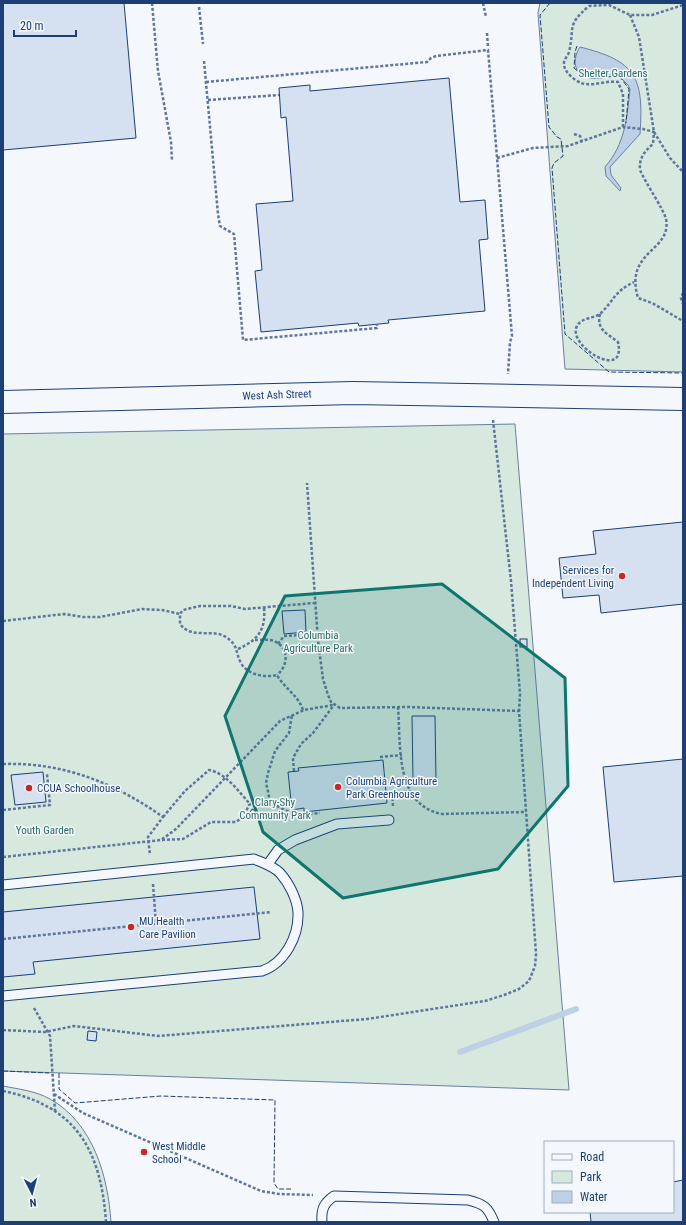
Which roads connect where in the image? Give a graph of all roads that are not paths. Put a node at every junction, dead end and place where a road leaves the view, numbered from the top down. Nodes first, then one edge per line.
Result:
1 (683, 399) edge
2 (3, 402) edge
3 (389, 820) dead end
4 (268, 864) junction
5 (3, 885) edge
6 (3, 996) edge
7 (322, 1222) edge
8 (494, 1222) edge

1 - 2 street, West Ash Street
3 - 4 lane
4 - 5 lane
4 - 6 lane
7 - 8 lane

